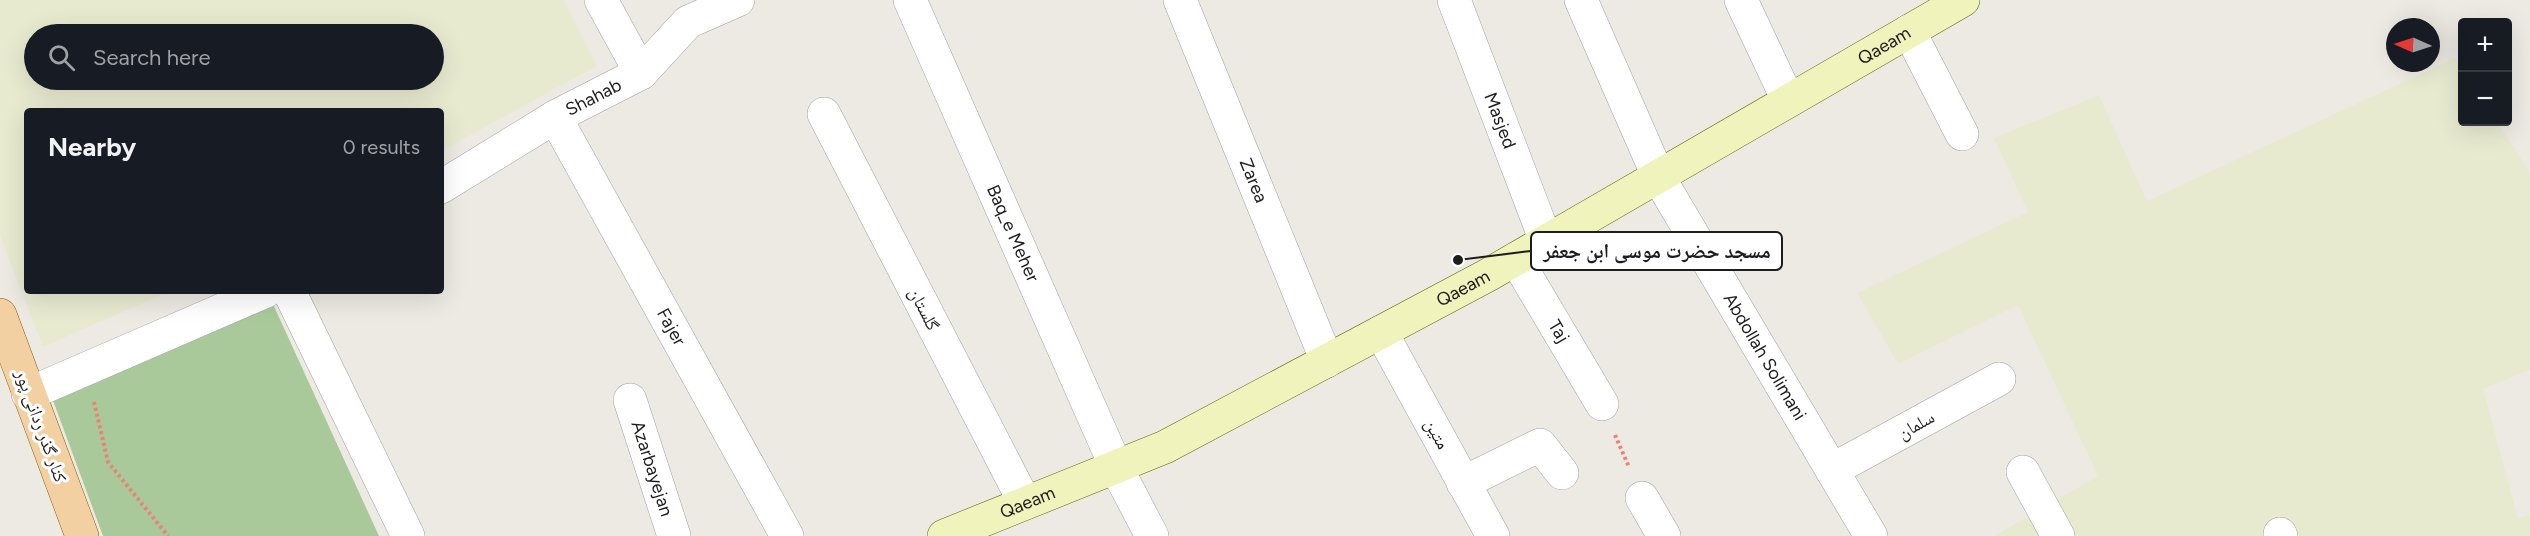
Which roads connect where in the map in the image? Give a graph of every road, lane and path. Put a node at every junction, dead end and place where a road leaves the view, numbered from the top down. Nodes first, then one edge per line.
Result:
1 (601, 0) edge
2 (738, 0) edge
3 (910, 0) edge
4 (1180, 0) edge
5 (1454, 0) edge
6 (1581, 0) edge
7 (1741, 0) edge
8 (1963, 0) edge
9 (1909, 31) junction
10 (641, 73) junction
11 (1788, 100) junction
12 (824, 114) dead end
13 (555, 117) junction
14 (1962, 134) dead end
15 (1659, 178) junction
16 (444, 185) edge
17 (1546, 241) junction
18 (1516, 259) junction
19 (259, 294) edge
20 (290, 294) edge
21 (0, 315) edge
22 (1381, 332) junction
23 (1327, 361) junction
24 (1999, 379) dead end
25 (28, 394) junction
26 (84, 400) dead end
27 (630, 400) dead end
28 (1602, 404) joint
29 (1116, 467) junction
30 (1832, 470) junction
31 (2023, 472) dead end
32 (1562, 473) dead end
33 (1463, 483) junction
34 (1642, 498) joint
35 (1025, 503) junction
36 (1489, 535) edge
37 (82, 536) edge
38 (168, 536) edge
39 (408, 536) edge
40 (674, 536) edge
41 (786, 536) edge
42 (945, 536) edge
43 (1152, 536) edge
44 (1664, 536) edge
45 (1871, 536) edge
46 (2058, 536) edge

1 - 10 street
2 - 10 street, Shahab
3 - 29 street, Baq_e Meher
4 - 23 street, Zarea
5 - 17 street, Masjed
6 - 15 street, Abdollah Solimani
7 - 11 street
8 - 9 street, Qaeam
9 - 11 street, Qaeam
9 - 14 street
10 - 13 street, Shahab
11 - 15 street, Qaeam
12 - 35 street, گلستان
13 - 16 street, Shahab
13 - 41 street, Fajer
15 - 17 street, Qaeam
15 - 30 street, Abdollah Solimani
17 - 18 street, Qaeam
18 - 22 street, Qaeam
18 - 28 street, Taj
19 - 25 street
20 - 39 street
21 - 25 main road, کنار گذر ردانی پور
22 - 23 street, Qaeam
22 - 33 street, متین
23 - 29 street, Qaeam
24 - 30 street, سلمان
25 - 37 main road, کنار گذر ردانی پور
26 - 38 path
27 - 40 street, Azarbayejan
28 - 34 path
29 - 35 street, Qaeam
29 - 43 street, Baq_e Meher
30 - 45 street, Abdollah Solimani
31 - 46 street
32 - 33 street
33 - 36 street, متین
34 - 44 street
35 - 42 street, Qaeam

